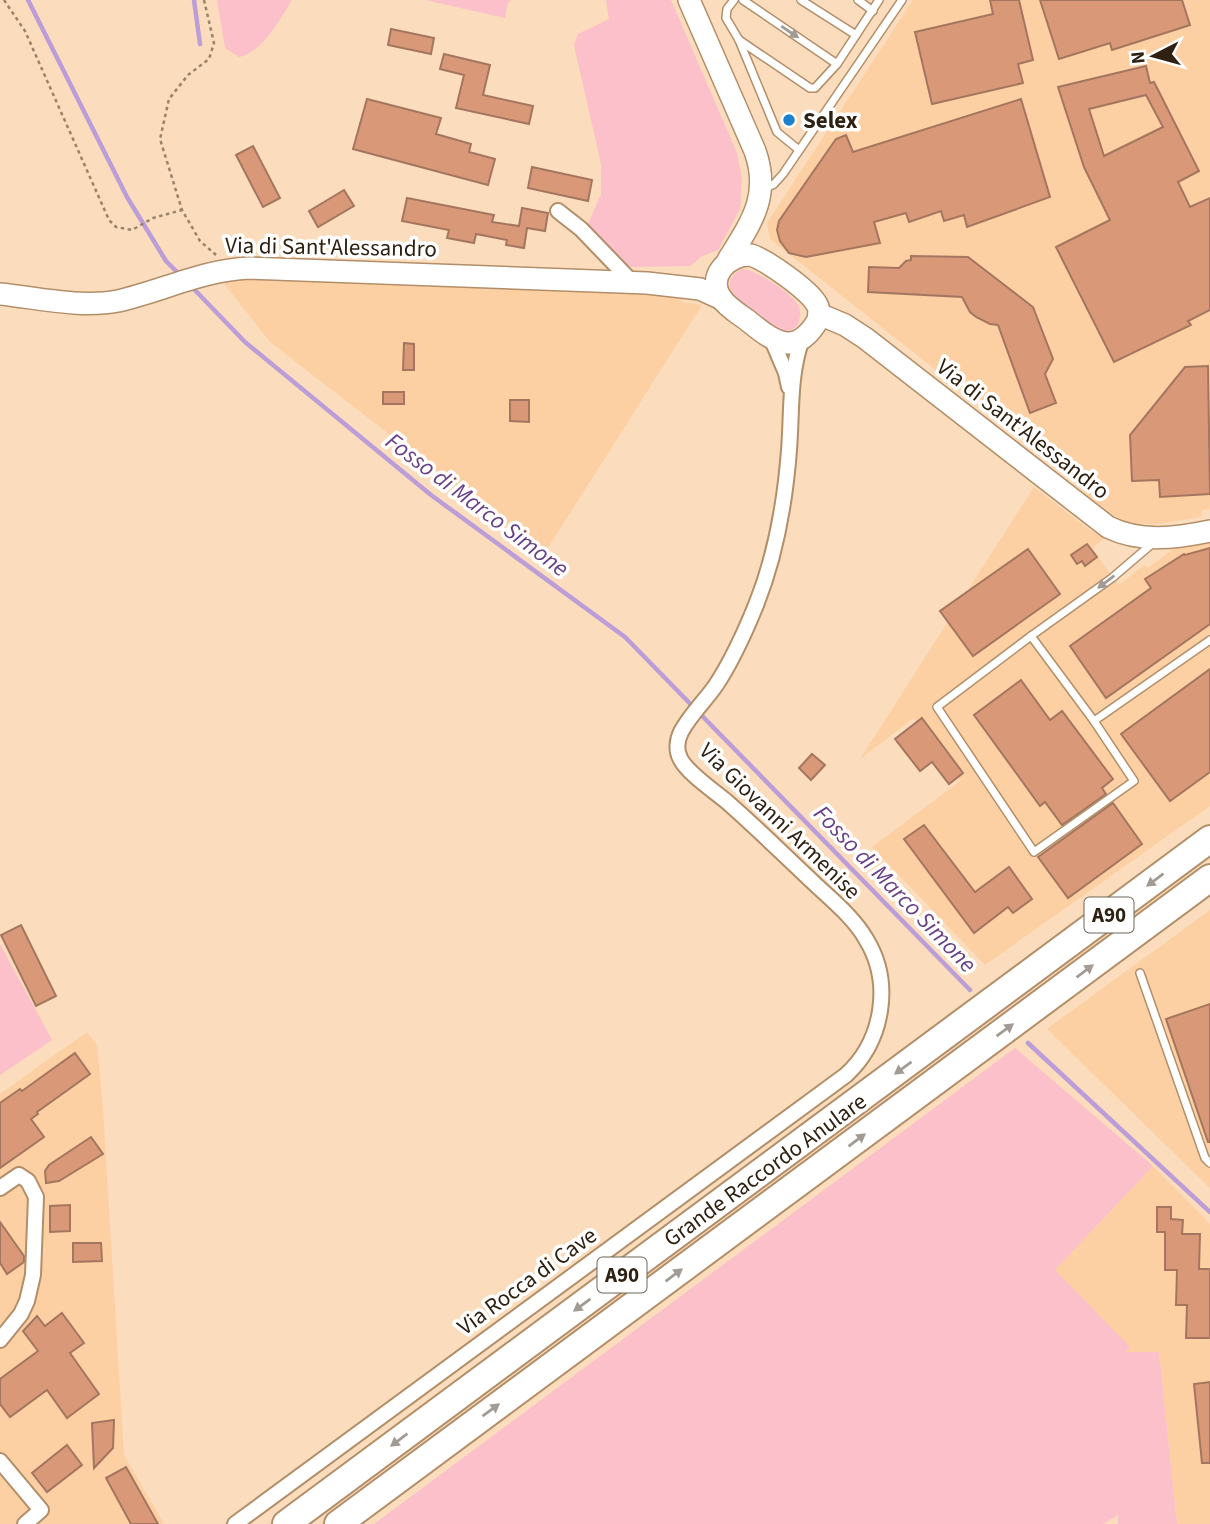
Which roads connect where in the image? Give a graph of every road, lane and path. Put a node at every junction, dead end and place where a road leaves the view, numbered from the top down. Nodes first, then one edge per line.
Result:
1 (4, 0) edge
2 (204, 0) edge
3 (734, 0) edge
4 (743, 0) edge
5 (802, 0) edge
6 (858, 0) edge
7 (879, 0) edge
8 (902, 0) edge
9 (692, 3) edge
10 (873, 11) junction
11 (856, 35) junction
12 (739, 40) junction
13 (837, 64) junction
14 (799, 150) junction
15 (760, 196) junction
16 (182, 210) junction
17 (558, 211) dead end
18 (763, 260) junction
19 (725, 264) junction
20 (232, 269) junction
21 (632, 282) junction
22 (667, 284) junction
23 (0, 294) edge
24 (722, 299) junction
25 (819, 314) junction
26 (802, 339) junction
27 (772, 340) junction
28 (791, 398) junction
29 (1210, 531) edge
30 (1158, 538) junction
31 (1031, 636) junction
32 (1210, 640) edge
33 (1094, 721) junction
34 (1210, 839) edge
35 (1210, 878) edge
36 (1140, 973) dead end
37 (846, 1075) joint
38 (1210, 1163) edge
39 (0, 1188) edge
40 (0, 1340) edge
41 (0, 1461) edge
42 (25, 1524) edge
43 (235, 1524) edge
44 (286, 1524) edge
45 (338, 1524) edge

1 - 16 path
2 - 16 path
3 - 12 lane
4 -> 13 lane
5 - 11 lane
6 - 10 lane
7 - 10 lane
8 - 14 lane
9 - 15 street
10 - 11 lane
11 - 13 lane
12 - 13 lane
12 - 14 lane
14 - 15 lane
15 - 18 street
15 - 19 street
16 - 20 path
17 - 21 street
18 - 19 street, Via di Sant'Alessandro
18 - 25 street, Via di Sant'Alessandro
19 - 22 street, Via di Sant'Alessandro
19 - 24 street
20 - 21 street, Via di Sant'Alessandro
20 - 23 street, Via di Sant'Alessandro
21 - 22 street, Via di Sant'Alessandro
22 - 24 street, Via di Sant'Alessandro
24 - 27 street, Via di Sant'Alessandro
25 - 26 street
25 - 30 street, Via di Sant'Alessandro
26 - 27 street
26 - 28 street, Via Giovanni Armenise
27 - 28 street, Via Giovanni Armenise
28 - 37 street, Via Giovanni Armenise
29 - 30 street, Via di Sant'Alessandro
30 -> 31 lane
31 - 33 lane
31 - 33 lane
32 - 33 lane
34 -> 44 highway, Grande Raccordo Anulare / A90
45 -> 35 highway, Grande Raccordo Anulare / A90
36 - 38 lane
37 - 43 street, Via Rocca di Cave
39 - 40 street
41 - 42 street

